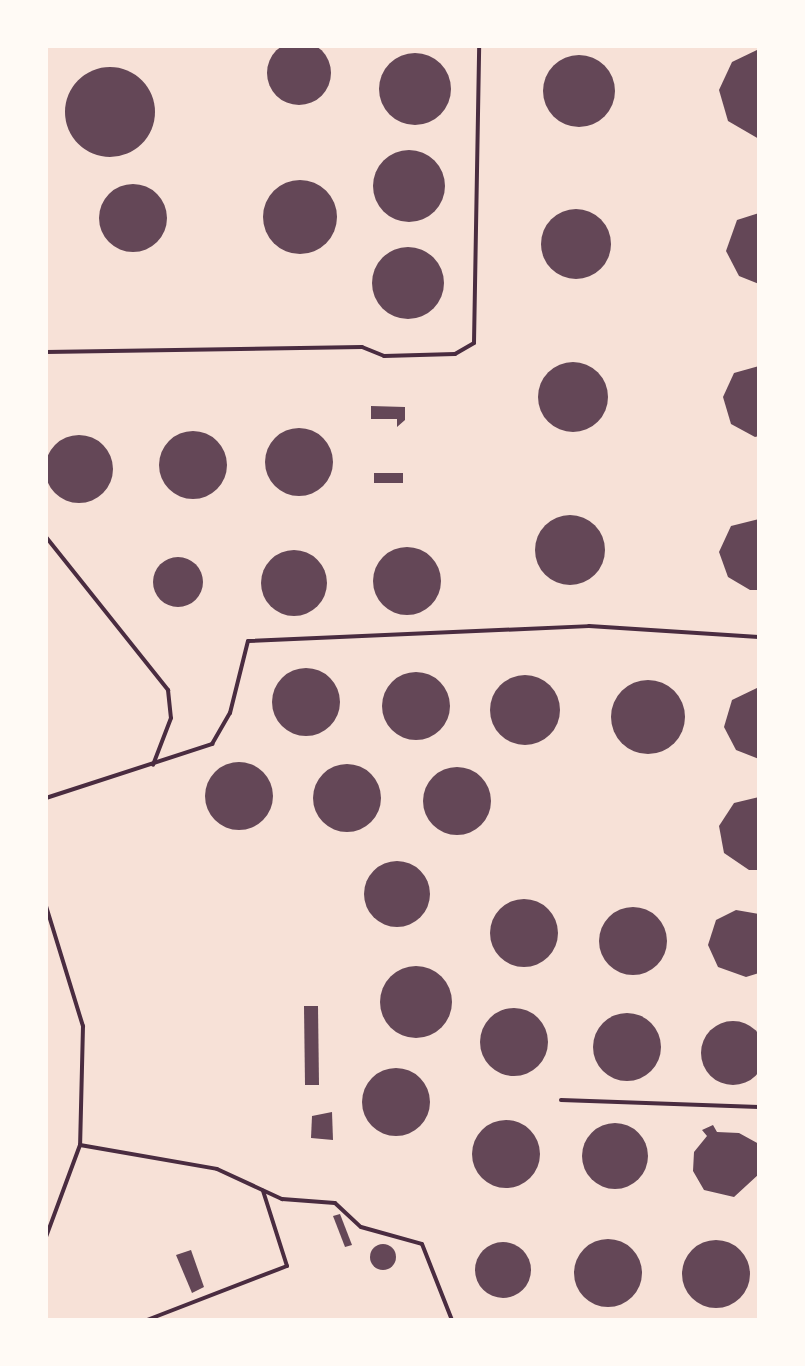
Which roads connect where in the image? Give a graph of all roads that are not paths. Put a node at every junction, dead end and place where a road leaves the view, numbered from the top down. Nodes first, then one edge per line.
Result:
1 (479, 46) edge
2 (46, 352) edge
3 (46, 537) edge
4 (759, 637) edge
5 (153, 765) junction
6 (46, 798) edge
7 (46, 906) edge
8 (561, 1100) dead end
9 (759, 1107) edge
10 (80, 1145) junction
11 (263, 1191) junction
12 (46, 1237) edge
13 (147, 1320) edge
14 (452, 1320) edge

1 - 2 lane
3 - 5 lane
4 - 5 lane
5 - 6 lane
7 - 10 lane
8 - 9 lane
10 - 11 lane
10 - 12 lane
11 - 13 lane
11 - 14 lane

